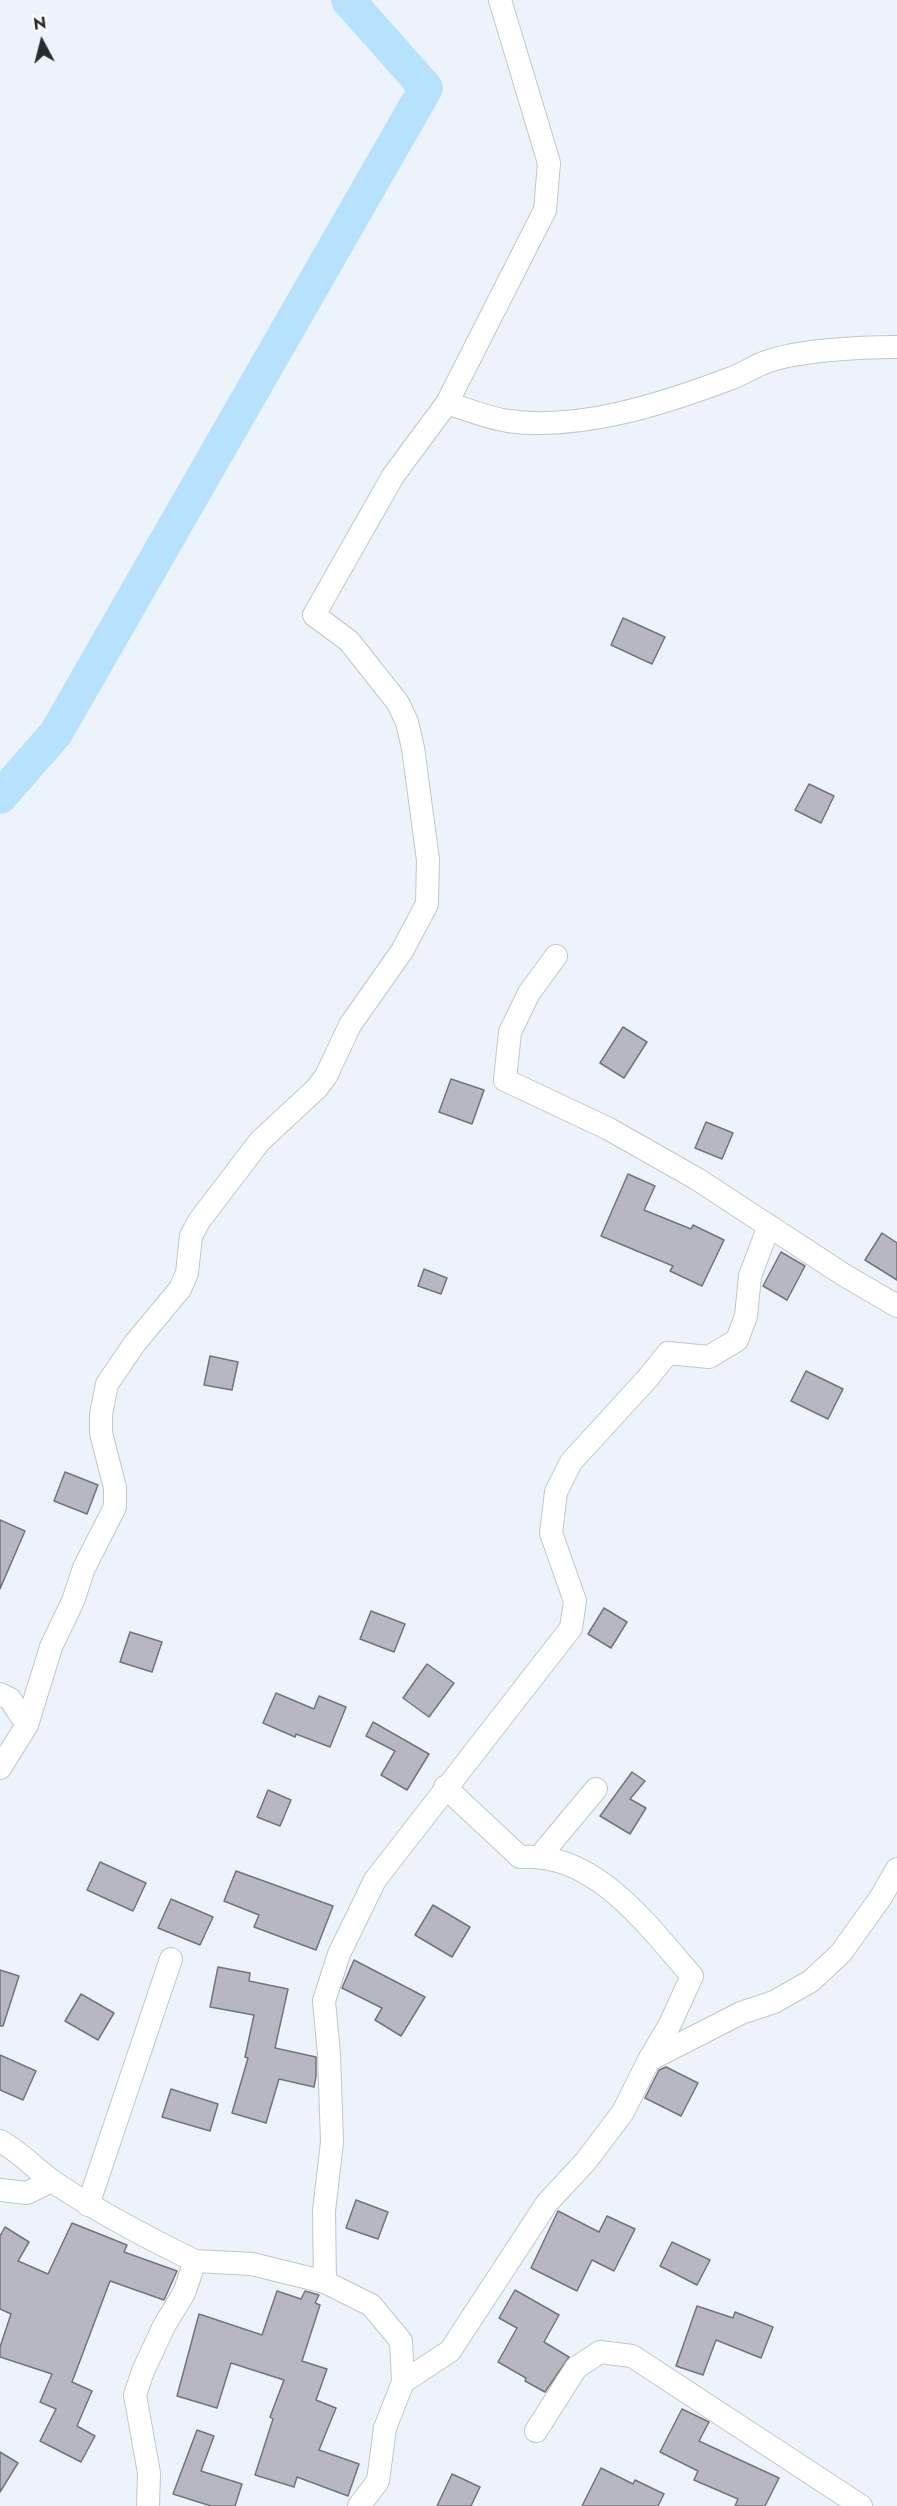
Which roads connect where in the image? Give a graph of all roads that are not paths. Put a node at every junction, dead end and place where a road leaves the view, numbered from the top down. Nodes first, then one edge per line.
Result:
1 (500, 0) edge
2 (897, 347) edge
3 (447, 404) junction
4 (556, 956) dead end
5 (769, 1226) junction
6 (897, 1306) edge
7 (0, 1694) edge
8 (27, 1725) junction
9 (0, 1768) edge
10 (445, 1787) junction
11 (596, 1789) dead end
12 (540, 1856) junction
13 (897, 1869) edge
14 (171, 1959) dead end
15 (649, 2060) junction
16 (0, 2141) edge
17 (51, 2181) junction
18 (0, 2190) edge
19 (88, 2205) junction
20 (195, 2261) junction
21 (325, 2282) junction
22 (403, 2382) junction
23 (536, 2431) dead end
24 (148, 2506) edge
25 (359, 2506) edge
26 (861, 2506) edge

1 - 3 street
2 - 3 street
3 - 8 street
4 - 5 street
5 - 6 street
5 - 10 street
7 - 8 street
8 - 9 street
10 - 12 street
10 - 21 street
11 - 12 street
12 - 15 street
13 - 15 street
14 - 19 street
15 - 22 street
16 - 17 street
17 - 18 street
17 - 19 street
19 - 20 street
20 - 21 street
20 - 24 street
21 - 22 street
22 - 25 street
23 - 26 street

